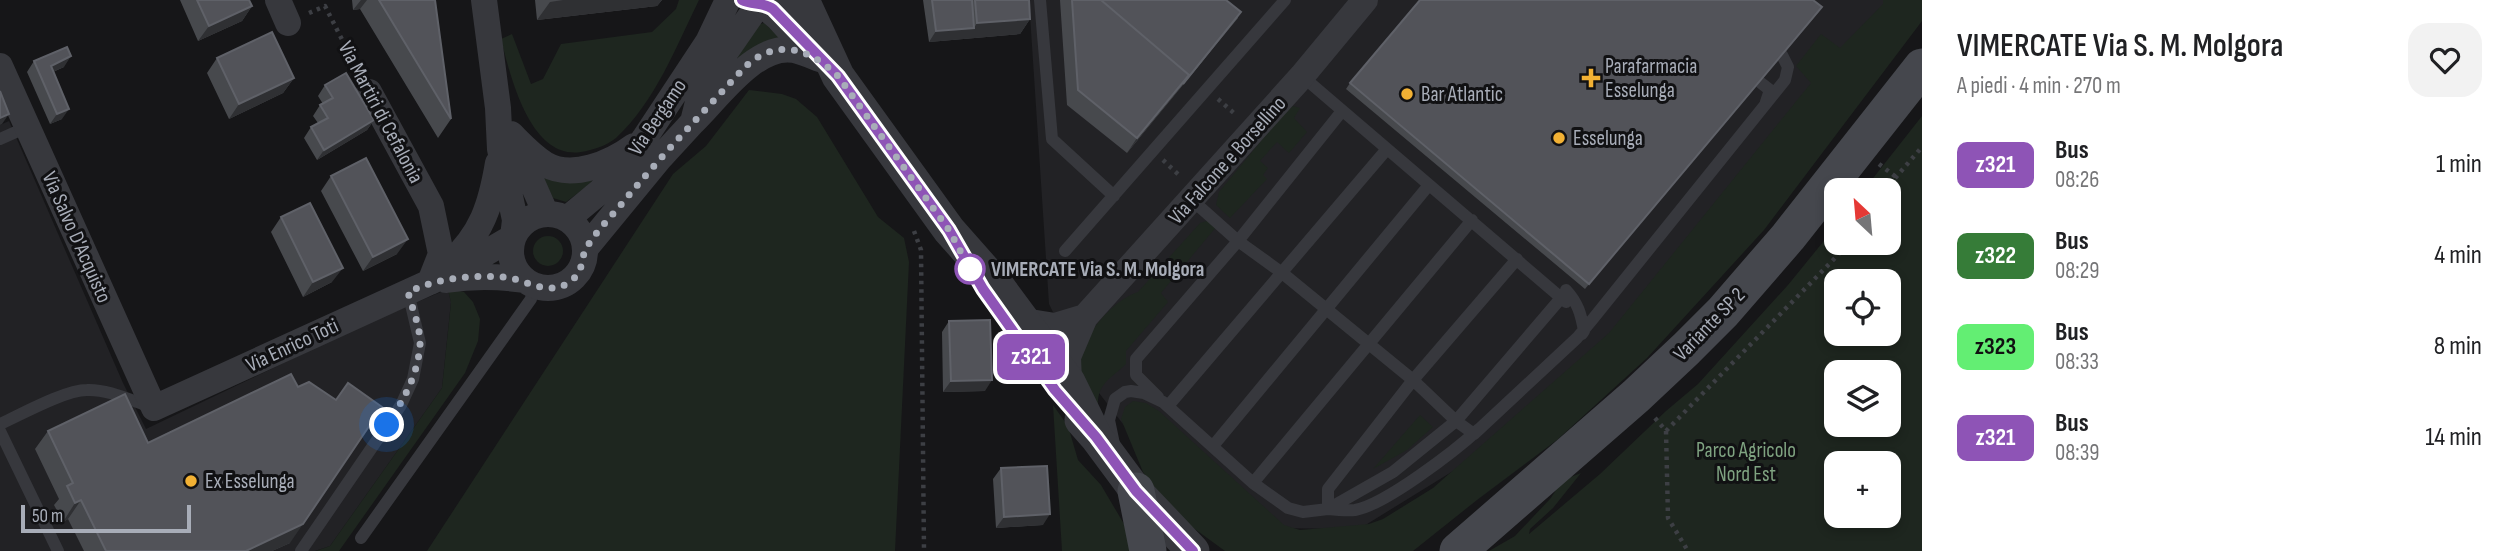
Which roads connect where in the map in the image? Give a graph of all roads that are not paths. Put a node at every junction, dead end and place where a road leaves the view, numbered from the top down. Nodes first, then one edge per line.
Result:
1 (484, 0) edge
2 (803, 0) edge
3 (1040, 0) edge
4 (1285, 0) edge
5 (1362, 1) edge
6 (755, 2) edge
7 (1782, 55) edge
8 (0, 66) edge
9 (1922, 67) edge
10 (829, 68) junction
11 (1301, 76) junction
12 (1761, 83) edge
13 (369, 92) road end
14 (1763, 110) junction
15 (1342, 111) junction
16 (693, 122) junction
17 (27, 127) junction
18 (0, 139) edge
19 (644, 139) junction
20 (505, 141) junction
21 (1387, 149) junction
22 (1429, 185) junction
23 (1114, 196) junction
24 (1192, 200) junction
25 (557, 216) junction
26 (1472, 220) junction
27 (949, 230) junction
28 (513, 236) junction
29 (1238, 241) junction
30 (585, 249) junction
31 (1065, 251) dead end
32 (1517, 259) junction
33 (1281, 272) junction
34 (528, 283) junction
35 (419, 287) junction
36 (1564, 294) junction
37 (1325, 310) junction
38 (1085, 317) junction
39 (1592, 320) junction
40 (1024, 321) junction
41 (1368, 345) junction
42 (1413, 380) junction
43 (1069, 382) junction
44 (1166, 404) junction
45 (155, 408) junction
46 (1456, 421) junction
47 (0, 424) edge
48 (1096, 437) junction
49 (1213, 446) junction
50 (1129, 481) junction
51 (1253, 483) junction
52 (1328, 509) junction
53 (361, 538) dead end
54 (1458, 550) edge
55 (58, 551) edge
56 (301, 551) edge
57 (1148, 551) edge
58 (1166, 551) edge
59 (1193, 551) edge

1 - 20 street
2 - 10 street
3 - 23 lane
4 - 23 lane
5 - 11 street, Via Falcone e Borsellino
6 - 10 street
6 - 16 street, Via Bergamo
6 - 19 street, Via Bergamo
7 - 14 lane
8 - 17 street, Via Salvo D'Acquisto
9 - 54 main road, Variante SP 2
10 - 16 street
10 - 27 street
11 - 15 lane
11 - 24 street, Via Falcone e Borsellino
12 - 14 lane
13 - 35 street, Via Martiri di Cefalonia
14 - 39 lane
15 - 21 lane
15 - 29 lane
16 - 30 street, Via Bergamo
17 - 18 lane
17 - 45 street, Via Salvo D'Acquisto
19 - 20 street
19 - 25 street, Via Bergamo
20 - 25 street
20 - 28 street
20 - 35 street
21 - 22 lane
21 - 33 lane
22 - 26 lane
22 - 37 lane
23 - 31 lane
24 - 29 lane
24 - 38 street, Via Falcone e Borsellino
25 - 28 street
25 - 30 street
26 - 32 lane
26 - 41 lane
27 - 40 street
27 - 48 street
28 - 34 street
28 - 35 street, Via Enrico Toti
29 - 33 lane
29 - 44 lane
30 - 34 street
32 - 36 lane
32 - 42 lane
33 - 37 lane
33 - 44 lane
34 - 35 street, Via Enrico Toti
34 - 53 lane
35 - 45 street, Via Enrico Toti
35 - 56 lane
36 - 39 lane
36 - 46 lane
36 - 52 lane
37 - 41 lane
37 - 49 lane
38 - 40 street
38 - 43 street, Via Falcone e Borsellino
39 - 46 lane
40 - 43 street
41 - 42 lane
41 - 51 lane
42 - 46 lane
42 - 52 lane
43 - 48 street
44 - 49 lane
44 - 50 lane
45 - 47 lane
46 - 52 lane
47 - 55 lane
48 - 50 street
49 - 51 lane
50 - 57 main road
50 - 58 street
50 - 59 street
51 - 52 lane

